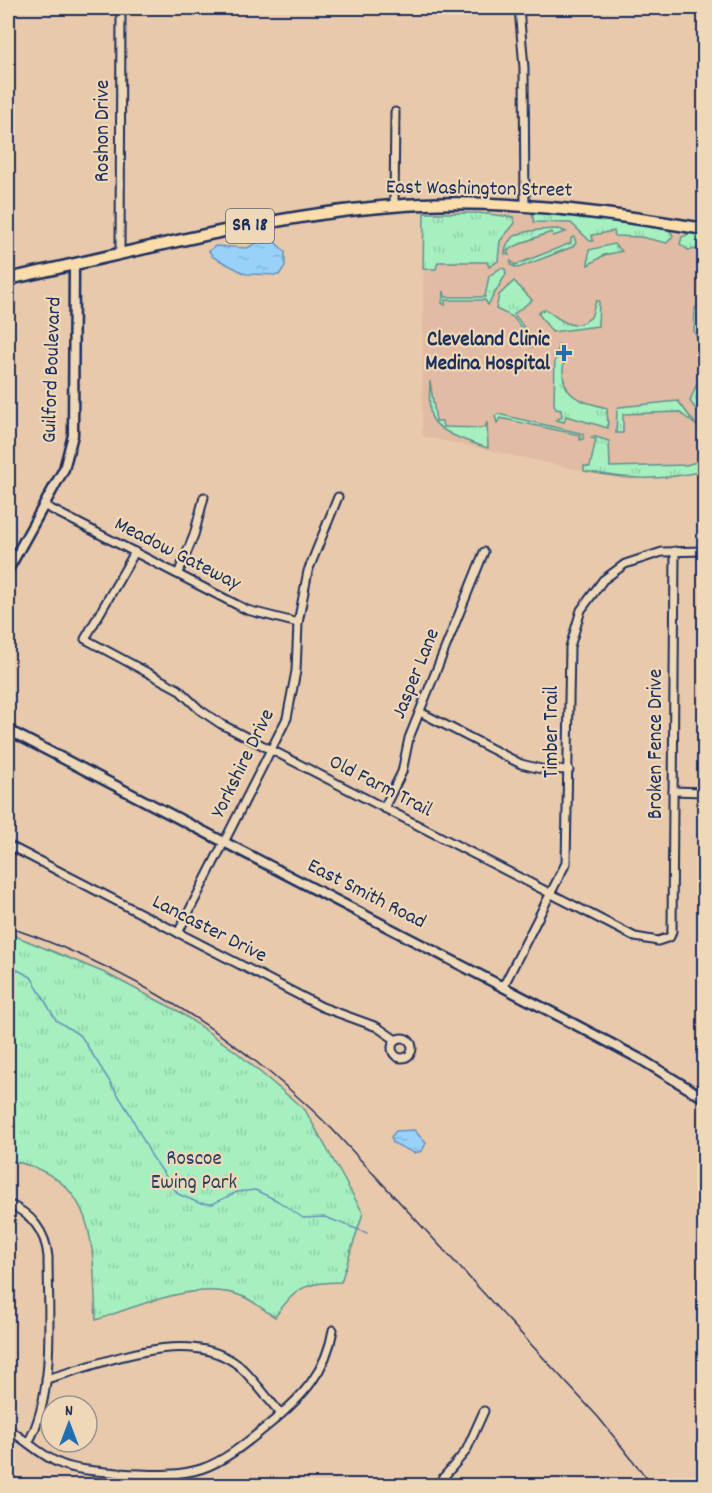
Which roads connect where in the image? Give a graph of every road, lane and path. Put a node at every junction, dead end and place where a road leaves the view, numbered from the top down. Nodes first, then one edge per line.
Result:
1 (121, 8) edge
2 (519, 8) edge
3 (395, 112) dead end
4 (394, 206) junction
5 (525, 207) junction
6 (705, 229) edge
7 (120, 255) junction
8 (74, 265) junction
9 (8, 279) edge
10 (338, 497) dead end
11 (204, 498) dead end
12 (45, 506) junction
13 (675, 551) junction
14 (705, 551) edge
15 (135, 552) junction
16 (484, 552) dead end
17 (8, 570) edge
18 (178, 574) junction
19 (298, 623) junction
20 (420, 712) junction
21 (8, 730) edge
22 (272, 750) junction
23 (569, 770) junction
24 (673, 792) junction
25 (705, 792) edge
26 (384, 808) junction
27 (224, 842) junction
28 (8, 845) edge
29 (552, 894) junction
30 (178, 933) junction
31 (670, 937) joint
32 (503, 987) junction
33 (396, 1040) dead end
34 (705, 1098) edge
35 (8, 1203) edge
36 (333, 1330) dead end
37 (46, 1379) junction
38 (484, 1411) dead end
39 (281, 1414) junction
40 (8, 1429) edge
41 (28, 1443) junction
42 (436, 1485) edge

1 - 7 street, Roshon Drive
2 - 5 street
3 - 4 street
4 - 5 highway, East Washington Street / SR 18
4 - 7 highway, East Washington Street / SR 18
5 - 6 highway, East Washington Street / SR 18
7 - 8 highway, East Washington Street / SR 18
8 - 9 highway, East Washington Street / SR 18
8 - 12 street, Guilford Boulevard
10 - 19 street, Yorkshire Drive
11 - 18 street
12 - 15 street, Meadow Gateway
12 - 17 street, Guilford Boulevard
13 - 14 street, Timber Trail
13 - 23 street, Timber Trail
13 - 24 street, Broken Fence Drive
15 - 18 street, Meadow Gateway
15 - 22 street, Old Farm Trail
16 - 20 street, Jasper Lane
18 - 19 street, Meadow Gateway
19 - 22 street, Yorkshire Drive
20 - 23 street
20 - 26 street, Jasper Lane
21 - 27 street, East Smith Road
22 - 26 street, Old Farm Trail
22 - 27 street, Yorkshire Drive
23 - 29 street, Timber Trail
24 - 25 street
24 - 31 street, Broken Fence Drive
26 - 29 street, Old Farm Trail
27 - 30 street, Yorkshire Drive
27 - 32 street, East Smith Road
28 - 30 street, Lancaster Drive
29 - 31 street, Old Farm Trail
29 - 32 street, Timber Trail
30 - 33 street, Lancaster Drive
32 - 34 street, East Smith Road
35 - 37 street
36 - 39 street
37 - 39 street
37 - 41 street
38 - 42 street
39 - 41 street
40 - 41 street

